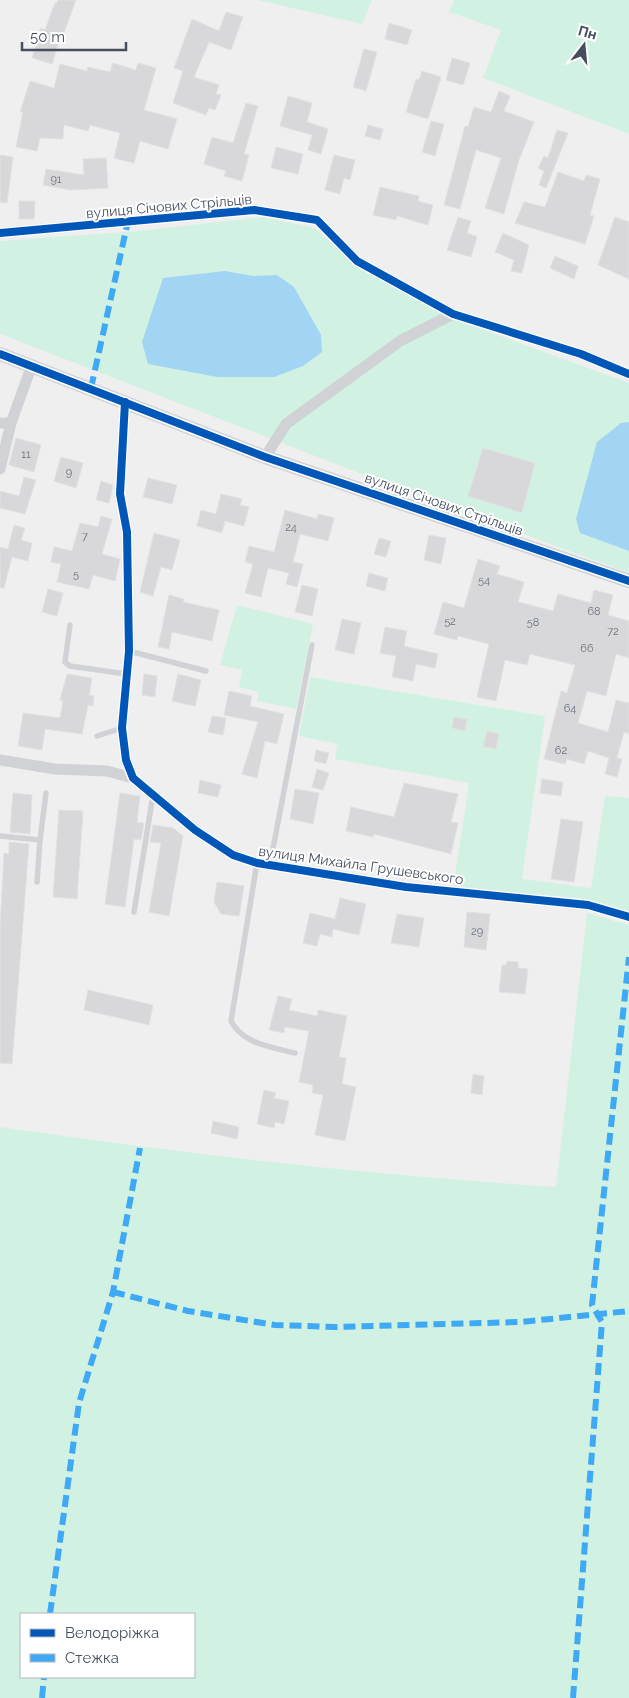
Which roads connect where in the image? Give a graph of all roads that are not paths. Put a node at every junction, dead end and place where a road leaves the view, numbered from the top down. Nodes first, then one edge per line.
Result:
1 (0, 233) edge
2 (454, 314) junction
3 (0, 354) edge
4 (32, 365) junction
5 (629, 374) edge
6 (125, 402) junction
7 (6, 423) edge
8 (265, 457) junction
9 (0, 469) edge
10 (629, 581) edge
11 (70, 625) dead end
12 (312, 645) dead end
13 (129, 651) junction
14 (206, 671) dead end
15 (126, 674) junction
16 (122, 728) junction
17 (97, 736) dead end
18 (0, 760) edge
19 (133, 778) junction
20 (46, 793) dead end
21 (153, 796) junction
22 (0, 836) edge
23 (40, 840) junction
24 (257, 863) junction
25 (270, 864) junction
26 (37, 882) dead end
27 (134, 912) dead end
28 (629, 917) edge
29 (295, 1053) dead end

1 - 2 street, вулиця Січових Стрільців
2 - 5 street, вулиця Січових Стрільців
2 - 8 street
3 - 4 street, вулиця Січових Стрільців
4 - 6 street, вулиця Січових Стрільців
4 - 7 street
6 - 8 street, вулиця Січових Стрільців
6 - 13 street, вулиця Михайла Грушевського
7 - 9 street
8 - 10 street, вулиця Січових Стрільців
11 - 15 lane
12 - 25 lane
13 - 14 lane
13 - 15 street, вулиця Михайла Грушевського
15 - 16 street, вулиця Михайла Грушевського
16 - 17 lane
16 - 19 street, вулиця Михайла Грушевського
18 - 19 street
19 - 21 street, вулиця Михайла Грушевського
20 - 23 lane
21 - 24 street, вулиця Михайла Грушевського
21 - 27 lane
22 - 23 lane
23 - 26 lane
24 - 25 street, вулиця Михайла Грушевського
24 - 29 lane
25 - 28 street, вулиця Михайла Грушевського

